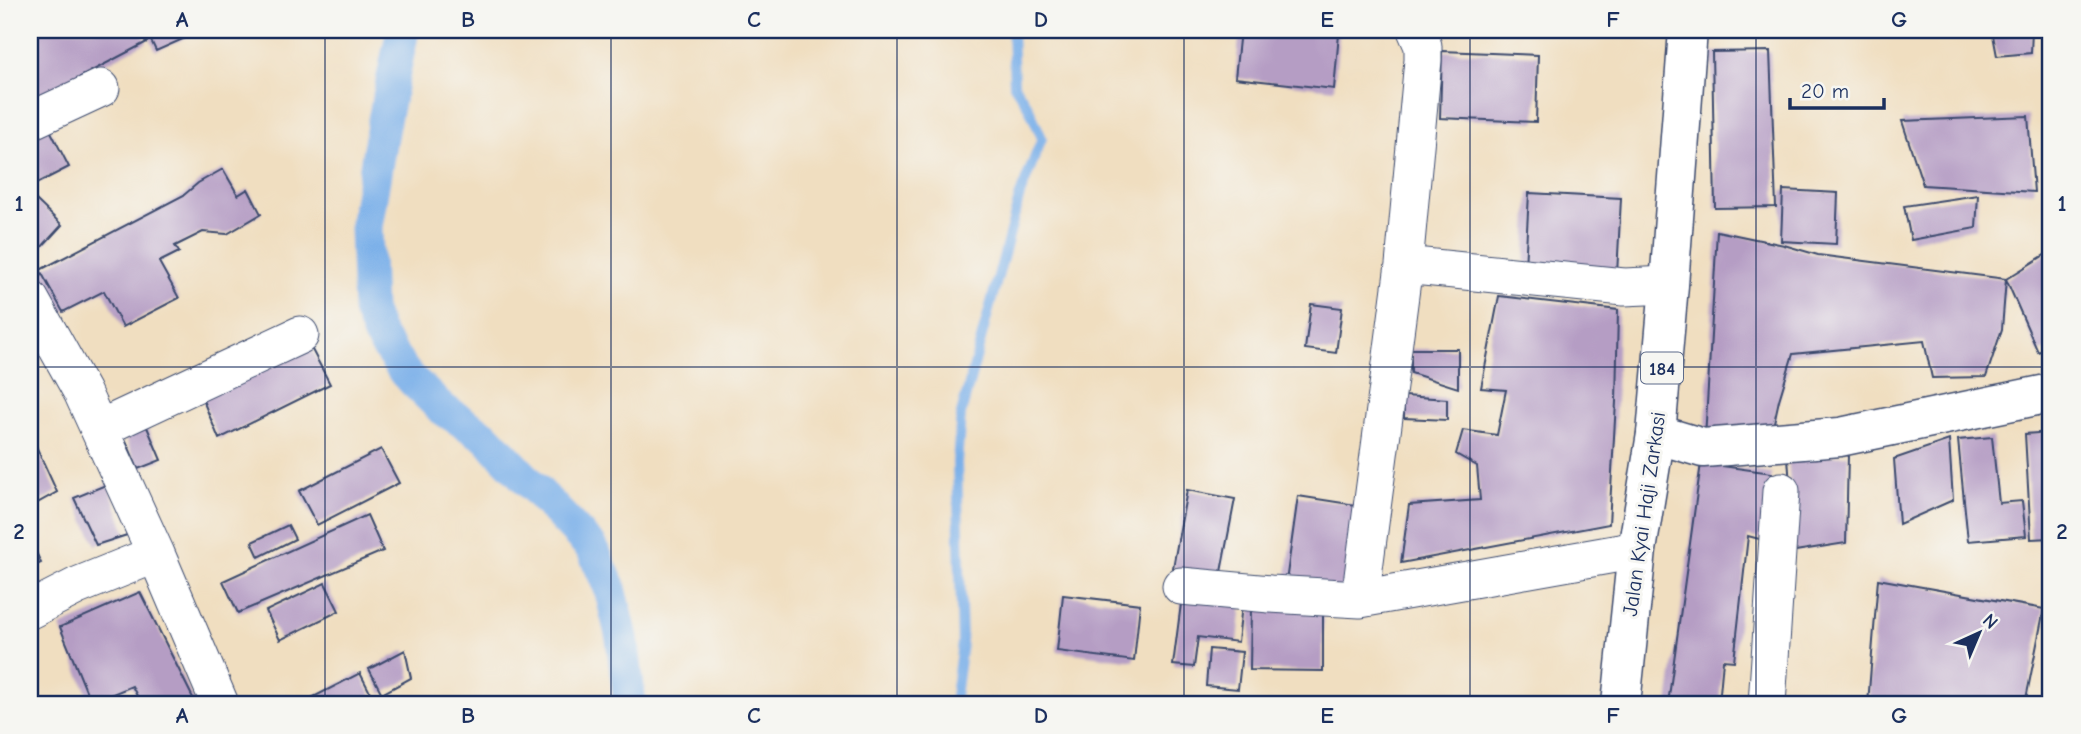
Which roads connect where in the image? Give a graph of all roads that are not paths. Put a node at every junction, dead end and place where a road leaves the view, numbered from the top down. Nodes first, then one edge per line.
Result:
1 (1416, 30) edge
2 (1688, 30) edge
3 (101, 88) dead end
4 (30, 121) edge
5 (1405, 265) junction
6 (1669, 285) junction
7 (30, 299) edge
8 (300, 335) dead end
9 (2051, 393) edge
10 (99, 429) junction
11 (1656, 434) junction
12 (1781, 491) dead end
13 (1637, 550) junction
14 (156, 554) junction
15 (1181, 586) dead end
16 (1360, 598) junction
17 (30, 610) edge
18 (220, 704) edge
19 (1621, 704) edge
20 (1767, 704) edge

1 - 5 street
2 - 6 main road, Jalan Kyai Haji Zarkasi / 184
3 - 4 street
5 - 6 street
5 - 16 street
6 - 11 main road, Jalan Kyai Haji Zarkasi / 184
7 - 10 street
8 - 10 street
9 - 11 main road
10 - 14 street
11 - 13 main road, Jalan Kyai Haji Zarkasi / 184
12 - 20 street
13 - 16 street
13 - 19 main road, Jalan Kyai Haji Zarkasi / 184
14 - 17 street
14 - 18 street
15 - 16 street

